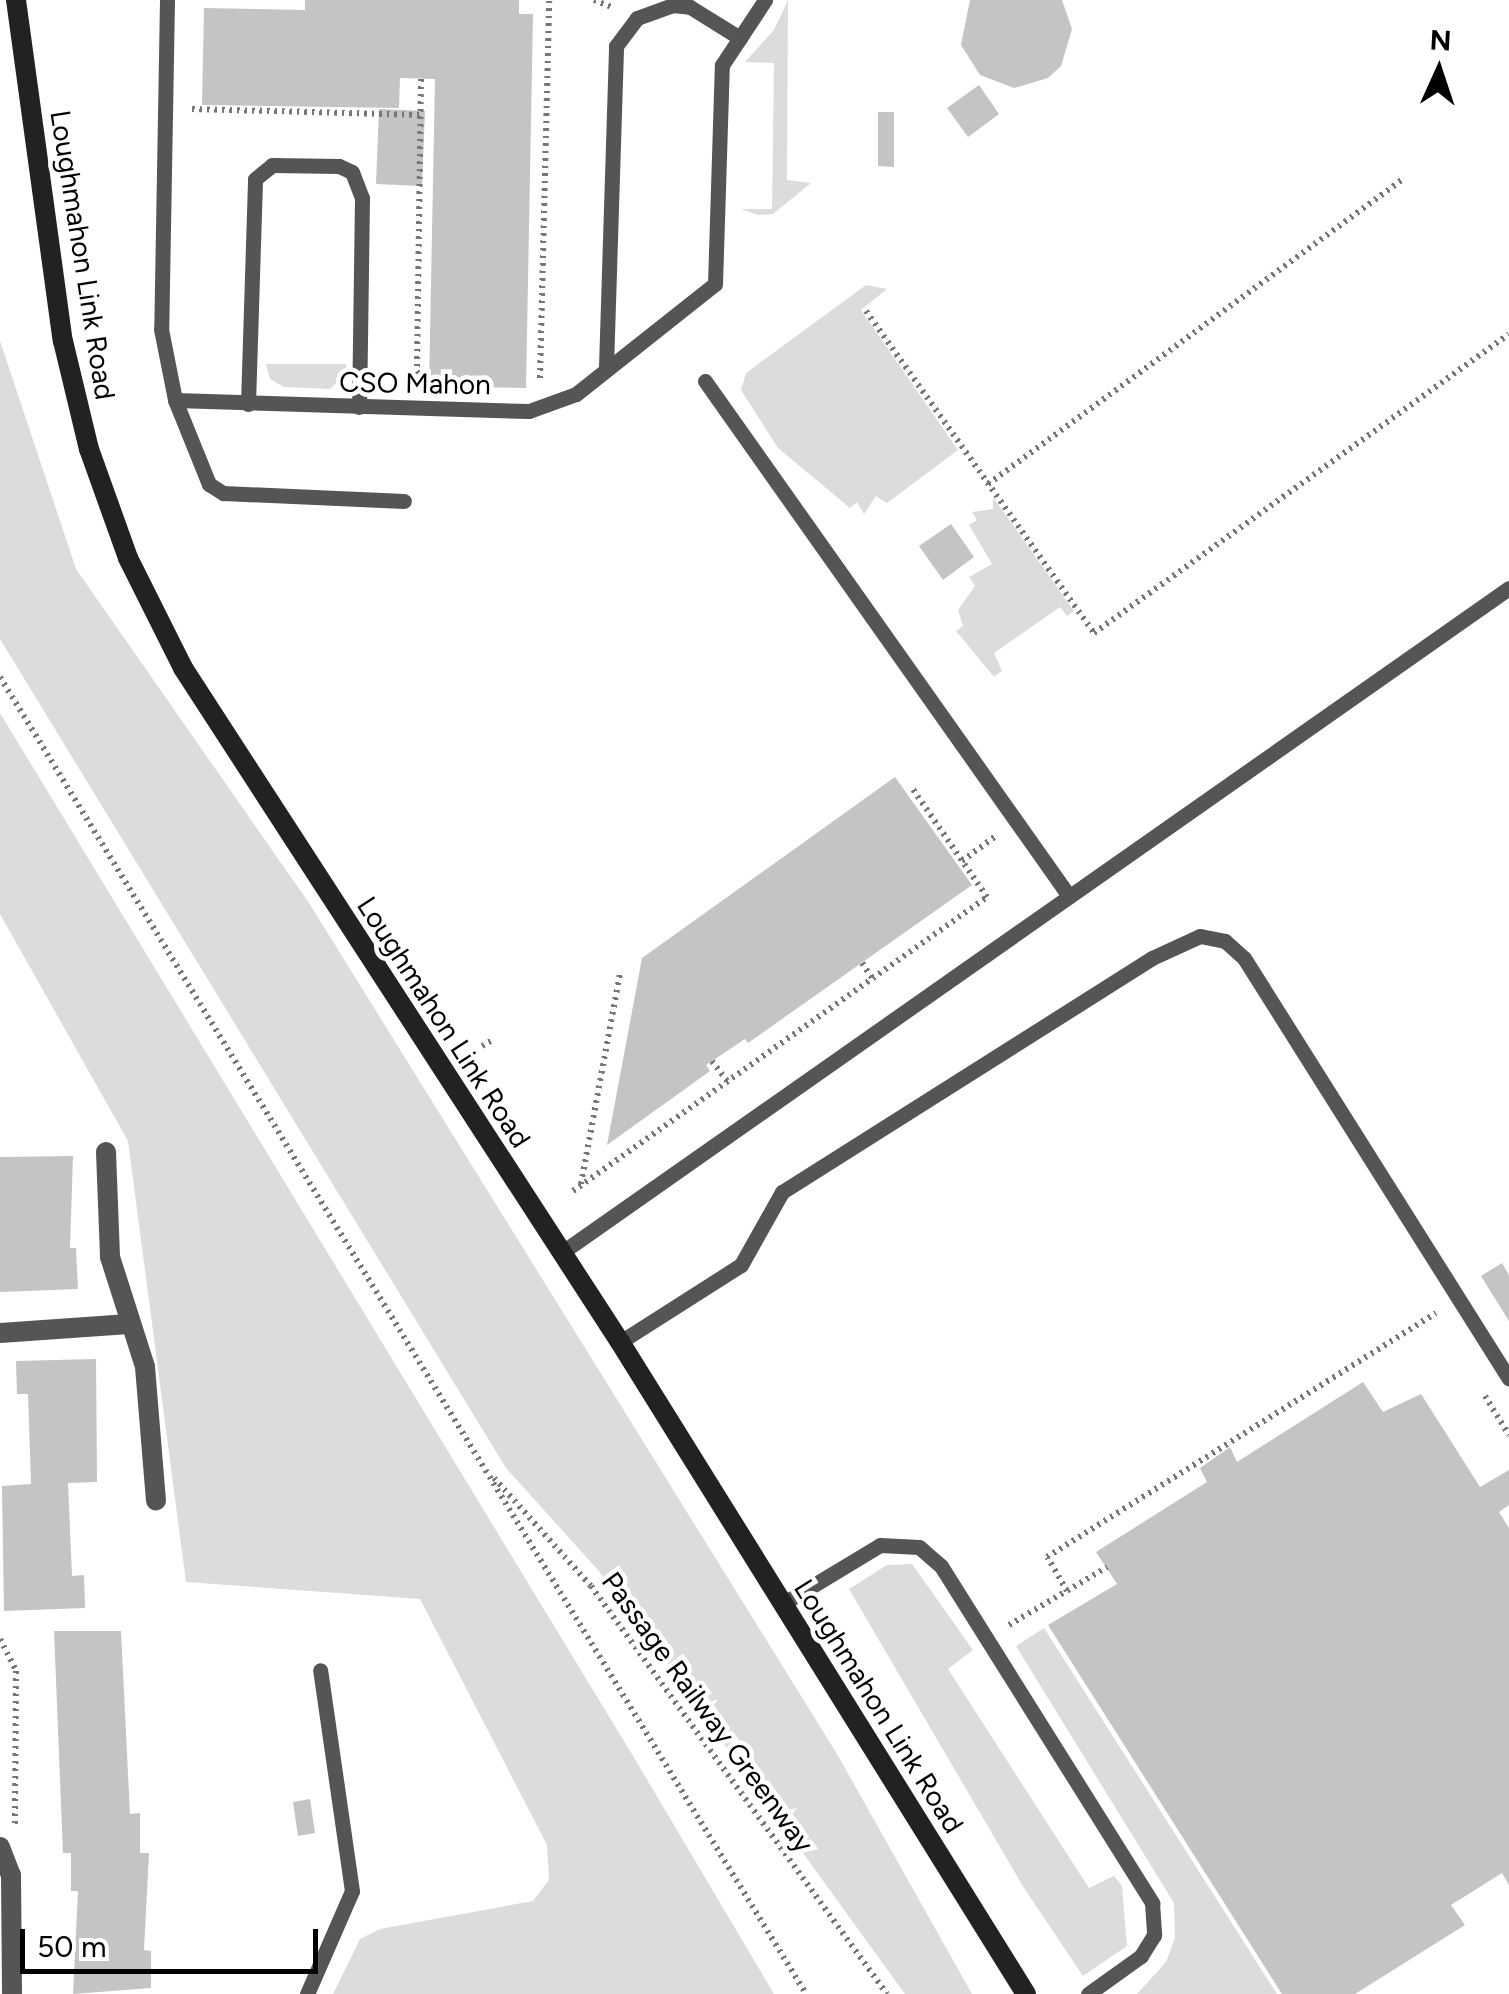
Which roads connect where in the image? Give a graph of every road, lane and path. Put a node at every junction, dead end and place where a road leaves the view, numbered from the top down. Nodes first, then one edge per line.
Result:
1 (16, 0) edge
2 (168, 0) edge
3 (548, 0) edge
4 (766, 0) edge
5 (740, 38) junction
6 (421, 78) dead end
7 (190, 90) dead end
8 (421, 116) junction
9 (1403, 180) dead end
10 (866, 311) dead end
11 (1509, 334) edge
12 (606, 368) junction
13 (558, 376) dead end
14 (706, 381) dead end
15 (442, 383) dead end
16 (176, 400) junction
17 (248, 404) junction
18 (359, 407) junction
19 (988, 484) junction
20 (404, 501) dead end
21 (1509, 588) edge
22 (0, 677) edge
23 (912, 788) dead end
24 (1016, 821) junction
25 (962, 861) junction
26 (1070, 896) junction
27 (862, 963) dead end
28 (620, 973) dead end
29 (872, 978) junction
30 (493, 1040) dead end
31 (482, 1046) dead end
32 (712, 1061) dead end
33 (727, 1081) junction
34 (106, 1152) dead end
35 (581, 1185) junction
36 (574, 1191) dead end
37 (561, 1253) junction
38 (1459, 1299) junction
39 (128, 1324) junction
40 (0, 1333) edge
41 (620, 1342) junction
42 (1509, 1379) edge
43 (482, 1465) junction
44 (156, 1501) dead end
45 (1106, 1567) dead end
46 (1067, 1590) junction
47 (784, 1603) junction
48 (986, 1638) junction
49 (0, 1640) edge
50 (320, 1670) dead end
51 (16, 1830) dead end
52 (0, 1847) edge
53 (6, 1972) edge
54 (12, 1994) edge
55 (308, 1994) edge
56 (806, 1994) edge
57 (886, 1994) edge
58 (1026, 1994) edge
59 (1088, 1994) edge

1 - 37 main road, Loughmahon Link Road
2 - 16 lane
3 - 13 path
4 - 5 lane, CSO Mahon
5 - 12 lane, CSO Mahon
5 - 12 lane
6 - 8 path
7 - 8 path
8 - 15 path
9 - 19 path
10 - 19 path
11 - 19 path
12 - 18 lane, CSO Mahon
14 - 24 lane
16 - 17 lane, CSO Mahon
16 - 20 lane
17 - 18 lane, CSO Mahon
17 - 18 lane
21 - 26 lane
22 - 43 path
23 - 25 path
24 - 25 path
24 - 26 lane
25 - 29 path
26 - 37 lane
27 - 29 path
28 - 35 path
29 - 33 path
30 - 31 path
32 - 33 path
33 - 35 path
34 - 39 street
35 - 36 path
37 - 41 main road, Loughmahon Link Road
38 - 41 lane
38 - 42 lane
38 - 46 path
39 - 40 street
39 - 44 street
41 - 47 main road, Loughmahon Link Road
43 - 56 path
43 - 57 path, Passage Railway Greenway
45 - 46 path
46 - 48 path
47 - 48 lane
47 - 58 main road, Loughmahon Link Road
48 - 59 lane
49 - 51 path
50 - 55 lane
52 - 53 street
53 - 54 street

